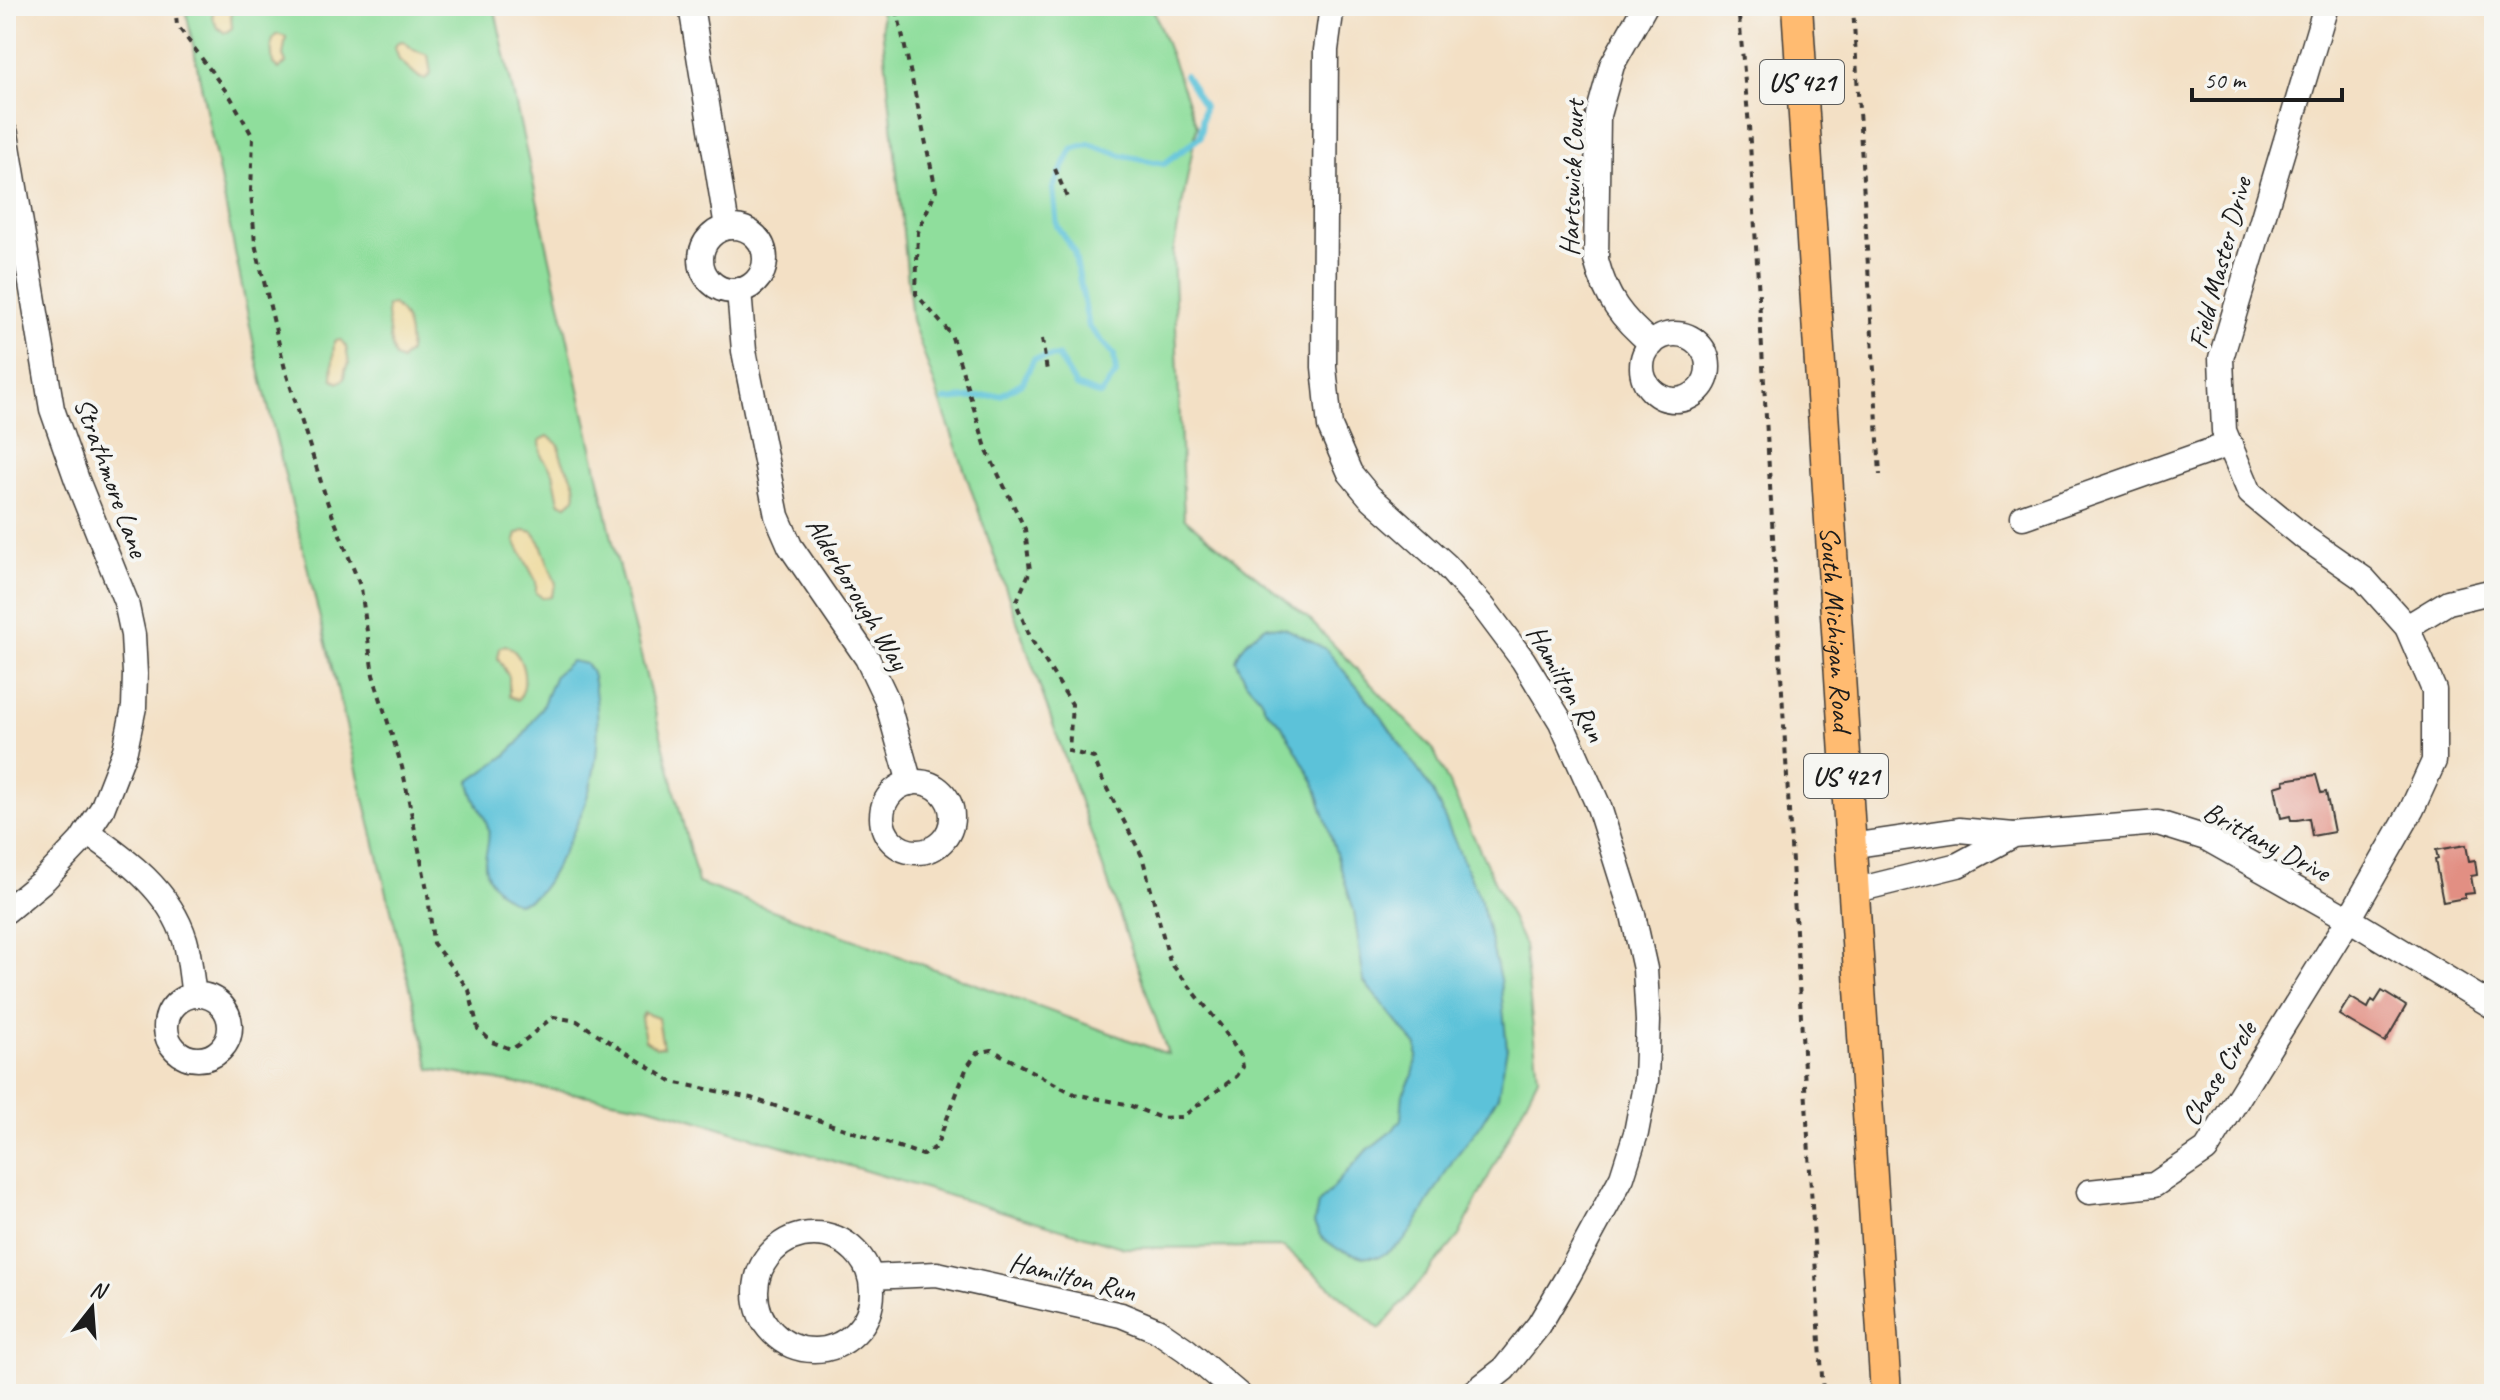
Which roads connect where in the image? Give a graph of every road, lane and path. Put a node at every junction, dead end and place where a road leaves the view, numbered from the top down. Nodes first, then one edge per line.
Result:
1 (175, 6) edge
2 (691, 6) edge
3 (896, 6) edge
4 (1332, 6) edge
5 (1645, 6) edge
6 (1738, 6) edge
7 (1797, 6) edge
8 (1853, 6) edge
9 (2326, 6) edge
10 (6, 134) edge
11 (1055, 169) dead end
12 (1068, 200) dead end
13 (727, 227) junction
14 (739, 290) junction
15 (1042, 339) dead end
16 (1652, 344) dead end
17 (1047, 371) dead end
18 (2230, 444) junction
19 (1880, 475) dead end
20 (2023, 517) dead end
21 (2494, 591) edge
22 (2407, 627) junction
23 (910, 783) dead end
24 (87, 832) junction
25 (2014, 835) junction
26 (1850, 846) junction
27 (1853, 891) junction
28 (6, 911) edge
29 (2349, 919) junction
30 (194, 995) dead end
31 (2494, 1007) edge
32 (2089, 1192) dead end
33 (871, 1277) junction
34 (1480, 1391) edge
35 (1238, 1394) edge
36 (1823, 1394) edge
37 (1886, 1394) edge

1 - 3 path
2 - 13 street
4 - 34 street, Hamilton Run
5 - 16 street, Hartswick Court
6 - 36 path
7 - 26 main road, South Michigan Road / US 421
8 - 19 path
9 - 18 street, Field Master Drive
10 - 24 street, Strathmore Lane
11 - 12 path
13 - 14 street
13 - 14 street
14 - 23 street, Alderborough Way
15 - 17 path
18 - 20 street
18 - 22 street, Field Master Drive
21 - 22 street
22 - 29 street, Field Master Drive
24 - 28 street, Strathmore Lane
24 - 30 street
25 - 26 street
25 - 27 street, Brittany Drive
25 - 29 street, Brittany Drive
26 - 27 main road, South Michigan Road / US 421
27 - 37 main road, South Michigan Road / US 421
29 - 31 street, Brittany Drive
29 - 32 street, Chase Circle
33 - 33 street
33 - 35 street, Hamilton Run

